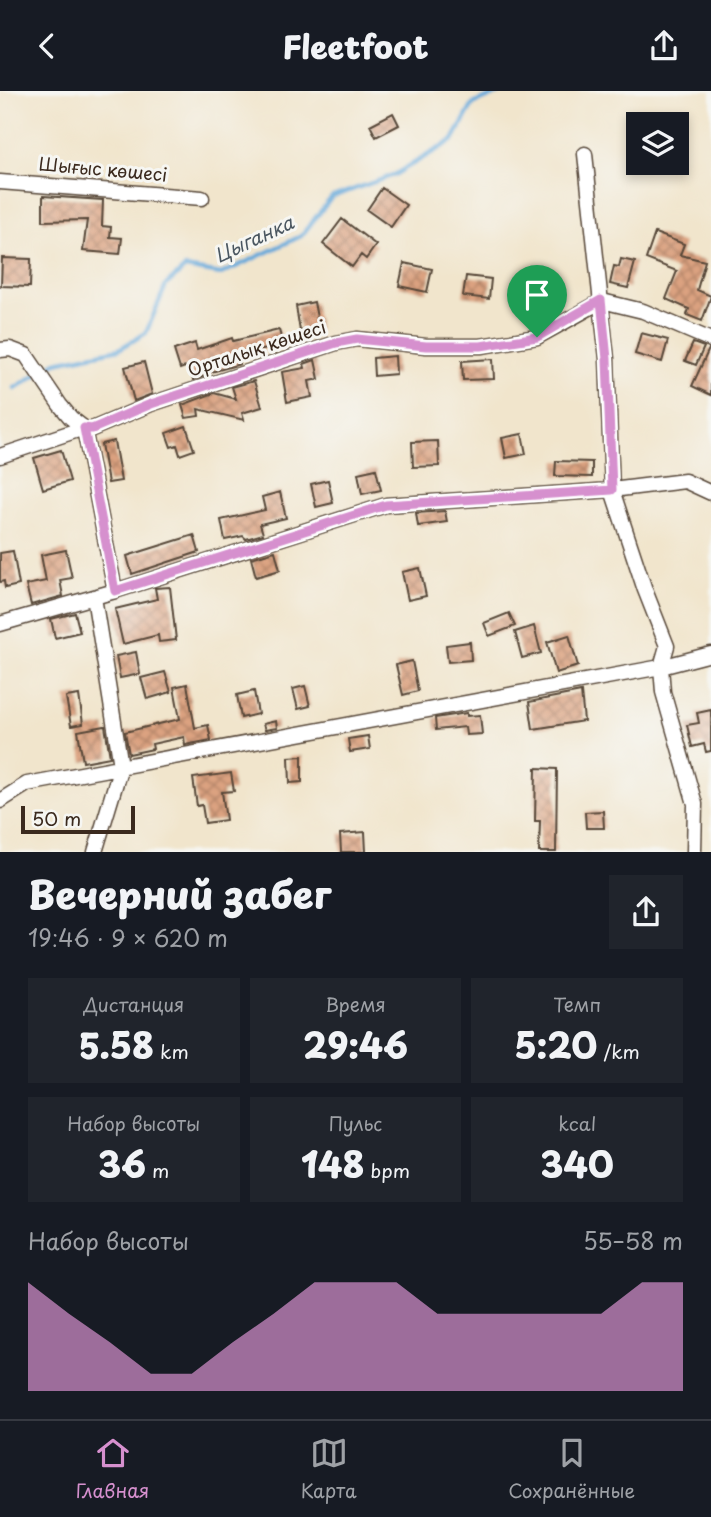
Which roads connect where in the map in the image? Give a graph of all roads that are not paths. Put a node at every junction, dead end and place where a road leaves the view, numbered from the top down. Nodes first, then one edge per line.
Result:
1 (585, 154) dead end
2 (0, 181) edge
3 (202, 198) dead end
4 (601, 300) junction
5 (711, 339) edge
6 (0, 350) edge
7 (84, 428) junction
8 (0, 456) edge
9 (612, 490) junction
10 (711, 493) edge
11 (115, 591) junction
12 (94, 597) junction
13 (0, 624) edge
14 (711, 654) edge
15 (661, 667) junction
16 (121, 766) junction
17 (0, 801) edge
18 (693, 845) edge
19 (98, 850) edge
20 (681, 852) edge

1 - 4 street
2 - 3 street, Шығыс көшесі
4 - 5 street
4 - 7 street, Орталық көшесі
4 - 9 street
6 - 7 street
7 - 8 street, Орталық көшесі
7 - 11 street
9 - 10 street
9 - 11 street
9 - 15 street
11 - 12 street
12 - 13 street
12 - 16 street
14 - 15 street
15 - 16 street
15 - 18 street
16 - 17 street
16 - 19 street
18 - 20 street

